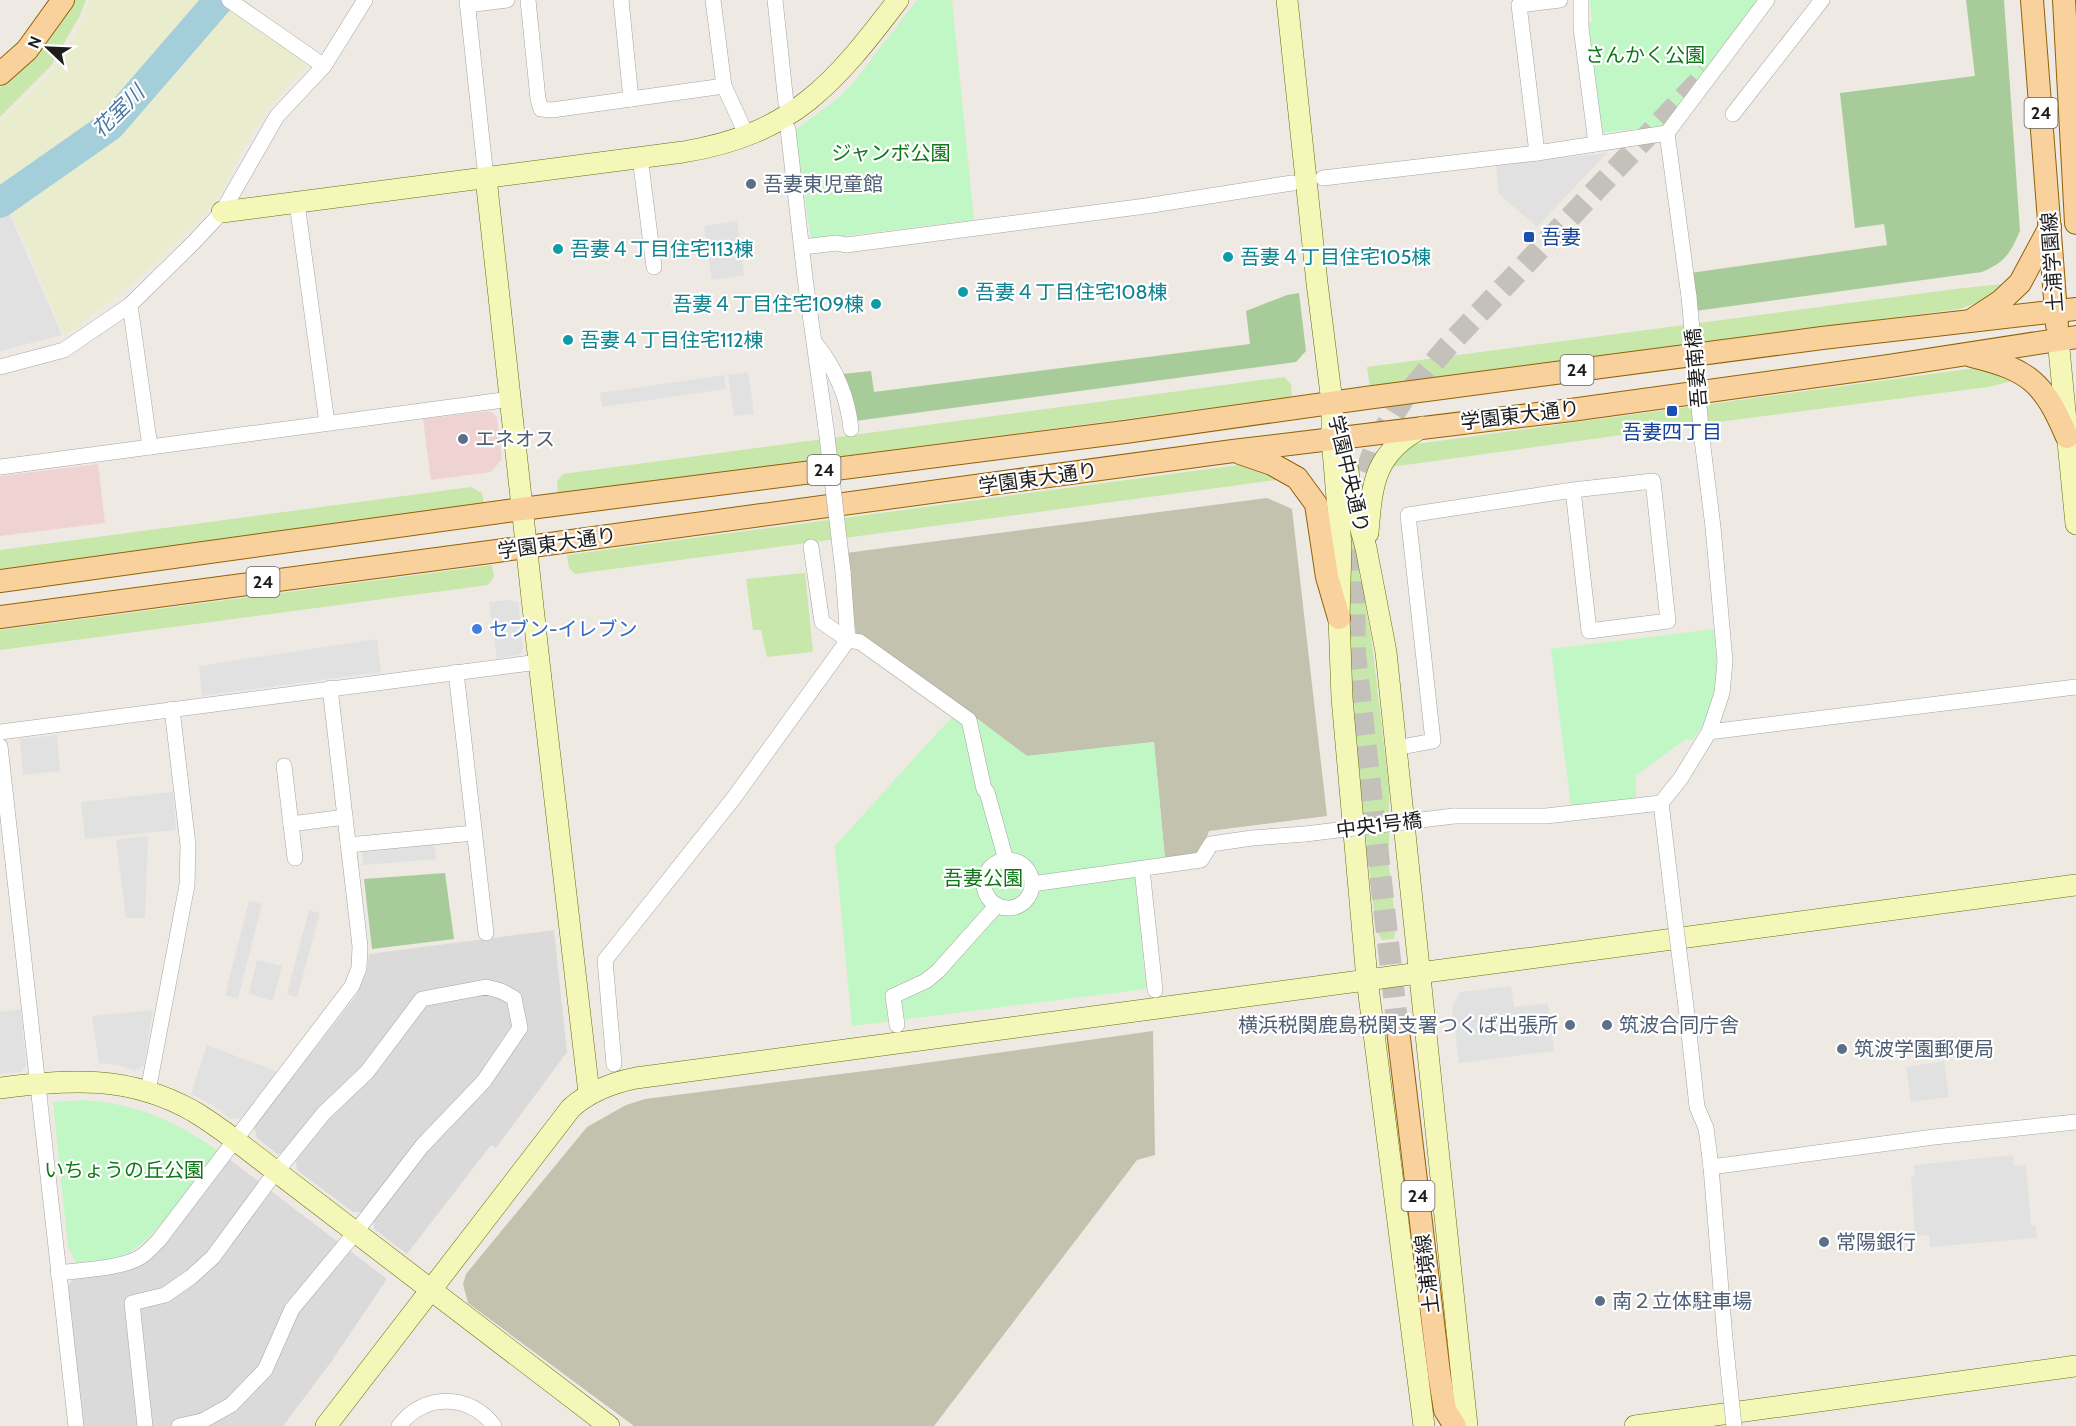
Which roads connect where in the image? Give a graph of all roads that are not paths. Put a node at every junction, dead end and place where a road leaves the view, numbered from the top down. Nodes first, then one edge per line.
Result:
1 (63, 0) edge
2 (229, 0) edge
3 (365, 0) edge
4 (507, 0) edge
5 (528, 0) edge
6 (621, 0) edge
7 (713, 0) edge
8 (775, 0) edge
9 (898, 0) edge
10 (1287, 0) edge
11 (1560, 0) edge
12 (1581, 0) edge
13 (1767, 0) edge
14 (1822, 0) edge
15 (2032, 0) edge
16 (2064, 0) edge
17 (467, 2) edge
18 (324, 66) junction
19 (0, 74) edge
20 (724, 86) junction
21 (631, 99) junction
22 (786, 103) dead end
23 (1734, 114) dead end
24 (788, 129) dead end
25 (1667, 133) junction
26 (747, 136) junction
27 (1596, 143) junction
28 (1537, 153) junction
29 (640, 157) junction
30 (486, 178) junction
31 (1323, 178) dead end
32 (1292, 183) dead end
33 (297, 203) junction
34 (222, 212) junction
35 (2076, 223) edge
36 (2050, 227) junction
37 (802, 247) junction
38 (654, 267) dead end
39 (130, 304) junction
40 (2066, 310) edge
41 (1971, 320) junction
42 (2067, 338) edge
43 (814, 341) junction
44 (1962, 353) junction
45 (0, 367) edge
46 (511, 399) junction
47 (1332, 402) junction
48 (327, 423) junction
49 (1423, 427) junction
50 (851, 429) dead end
51 (1338, 437) junction
52 (2067, 437) junction
53 (150, 447) junction
54 (1233, 451) junction
55 (0, 467) edge
56 (1573, 490) junction
57 (522, 509) junction
58 (2076, 524) edge
59 (811, 547) dead end
60 (526, 548) junction
61 (1366, 548) junction
62 (0, 581) edge
63 (0, 617) edge
64 (1340, 618) junction
65 (848, 640) junction
66 (539, 662) junction
67 (456, 672) junction
68 (2076, 687) edge
69 (330, 688) junction
70 (172, 709) junction
71 (0, 732) edge
72 (1709, 732) junction
73 (0, 746) edge
74 (1396, 748) junction
75 (284, 766) dead end
76 (1661, 803) junction
77 (345, 817) junction
78 (5, 823) edge
79 (291, 824) junction
80 (474, 833) junction
81 (348, 845) junction
82 (295, 858) dead end
83 (1006, 860) junction
84 (1142, 869) junction
85 (1032, 884) junction
86 (2076, 885) edge
87 (997, 905) junction
88 (486, 933) dead end
89 (1419, 972) junction
90 (1367, 979) junction
91 (1155, 990) dead end
92 (897, 1025) dead end
93 (1398, 1030) tunnel mouth
94 (614, 1064) dead end
95 (38, 1083) junction
96 (0, 1088) edge
97 (148, 1091) junction
98 (589, 1093) junction
99 (2076, 1122) edge
100 (235, 1140) junction
101 (1711, 1167) junction
102 (276, 1172) junction
103 (355, 1233) junction
104 (58, 1273) junction
105 (430, 1290) junction
106 (2076, 1366) edge
107 (1446, 1421) edge
108 (76, 1426) edge
109 (145, 1426) edge
110 (179, 1426) edge
111 (326, 1426) edge
112 (399, 1426) edge
113 (494, 1426) edge
114 (609, 1426) edge
115 (1424, 1426) edge
116 (1467, 1426) edge
117 (1635, 1426) edge
118 (1734, 1426) edge

1 - 19 main road
2 - 18 street
3 - 18 street
4 - 17 street
5 - 21 street
6 - 21 street
7 - 20 street
8 - 22 street
9 - 26 street
10 - 47 street, 学園中央通り
11 - 28 street
12 - 27 street
13 - 25 street
14 - 23 street
15 - 36 main road, 土浦学園線 / 24
16 - 35 main road, 土浦学園線 / 24
17 - 30 street
18 - 34 street
20 - 21 street
20 - 26 street
24 - 37 street
25 - 27 street
25 - 72 street, 吾妻南橋, bridge
26 - 29 street
27 - 28 street
28 - 31 street
29 - 30 street
29 - 38 street
30 - 33 street
30 - 46 street
32 - 37 street
33 - 34 street
33 - 48 street
34 - 39 street
36 - 40 main road, 土浦学園線 / 24
36 - 41 main road
37 - 43 street
39 - 45 street
39 - 53 street
40 - 41 main road, 学園東大通り / 24
40 - 42 main road, 土浦学園線 / 24
41 - 47 main road, 学園東大通り / 24
42 - 44 main road, 学園東大通り / 24
42 - 52 street, 土浦学園線
43 - 50 street
43 - 65 street, bridge
44 - 49 main road, 学園東大通り / 24
44 - 52 main road
46 - 48 street
46 - 57 street
47 - 51 street, 学園中央通り
47 - 57 main road, 学園東大通り / 24
48 - 53 street
49 - 51 main road, 学園東大通り / 24
49 - 61 street
51 - 54 main road, 学園東大通り / 24
51 - 61 street, 学園中央通り
51 - 64 street, 学園中央通り
52 - 58 street, 土浦学園線
53 - 55 street
54 - 60 main road, 学園東大通り / 24
54 - 64 main road
56 - 56 street
56 - 74 street
57 - 60 street
57 - 62 main road, 学園東大通り / 24
59 - 65 street
60 - 63 main road, 学園東大通り / 24
60 - 66 street
61 - 74 street, 学園中央通り
64 - 90 street, 学園中央通り
65 - 83 street
65 - 94 street
66 - 67 street
66 - 98 street
67 - 69 street
67 - 80 street
68 - 72 street
69 - 70 street
69 - 77 street
70 - 71 street
70 - 97 street
72 - 76 street, 吾妻南橋
73 - 78 street
74 - 89 street, 学園中央通り
75 - 79 street
76 - 84 street, 中央1号橋, bridge
76 - 101 street, bridge
77 - 79 street
77 - 81 street
78 - 95 street
79 - 82 street
80 - 81 street
80 - 88 street
81 - 100 street
83 - 85 street
83 - 87 street
84 - 85 street
84 - 91 street
85 - 87 street
86 - 89 street
87 - 92 street
89 - 90 street
89 - 116 street, 学園中央通り
90 - 98 street
90 - 115 street, 学園中央通り
93 - 107 main road, 土浦境線 / 24
95 - 96 street
95 - 97 street
95 - 104 street
97 - 100 street
98 - 105 street
99 - 101 street
100 - 102 street
100 - 104 street
101 - 118 street, bridge
102 - 103 street
102 - 103 street
102 - 109 street
103 - 105 street
103 - 110 street
104 - 108 street
105 - 111 street
105 - 114 street
106 - 117 street
112 - 113 street

